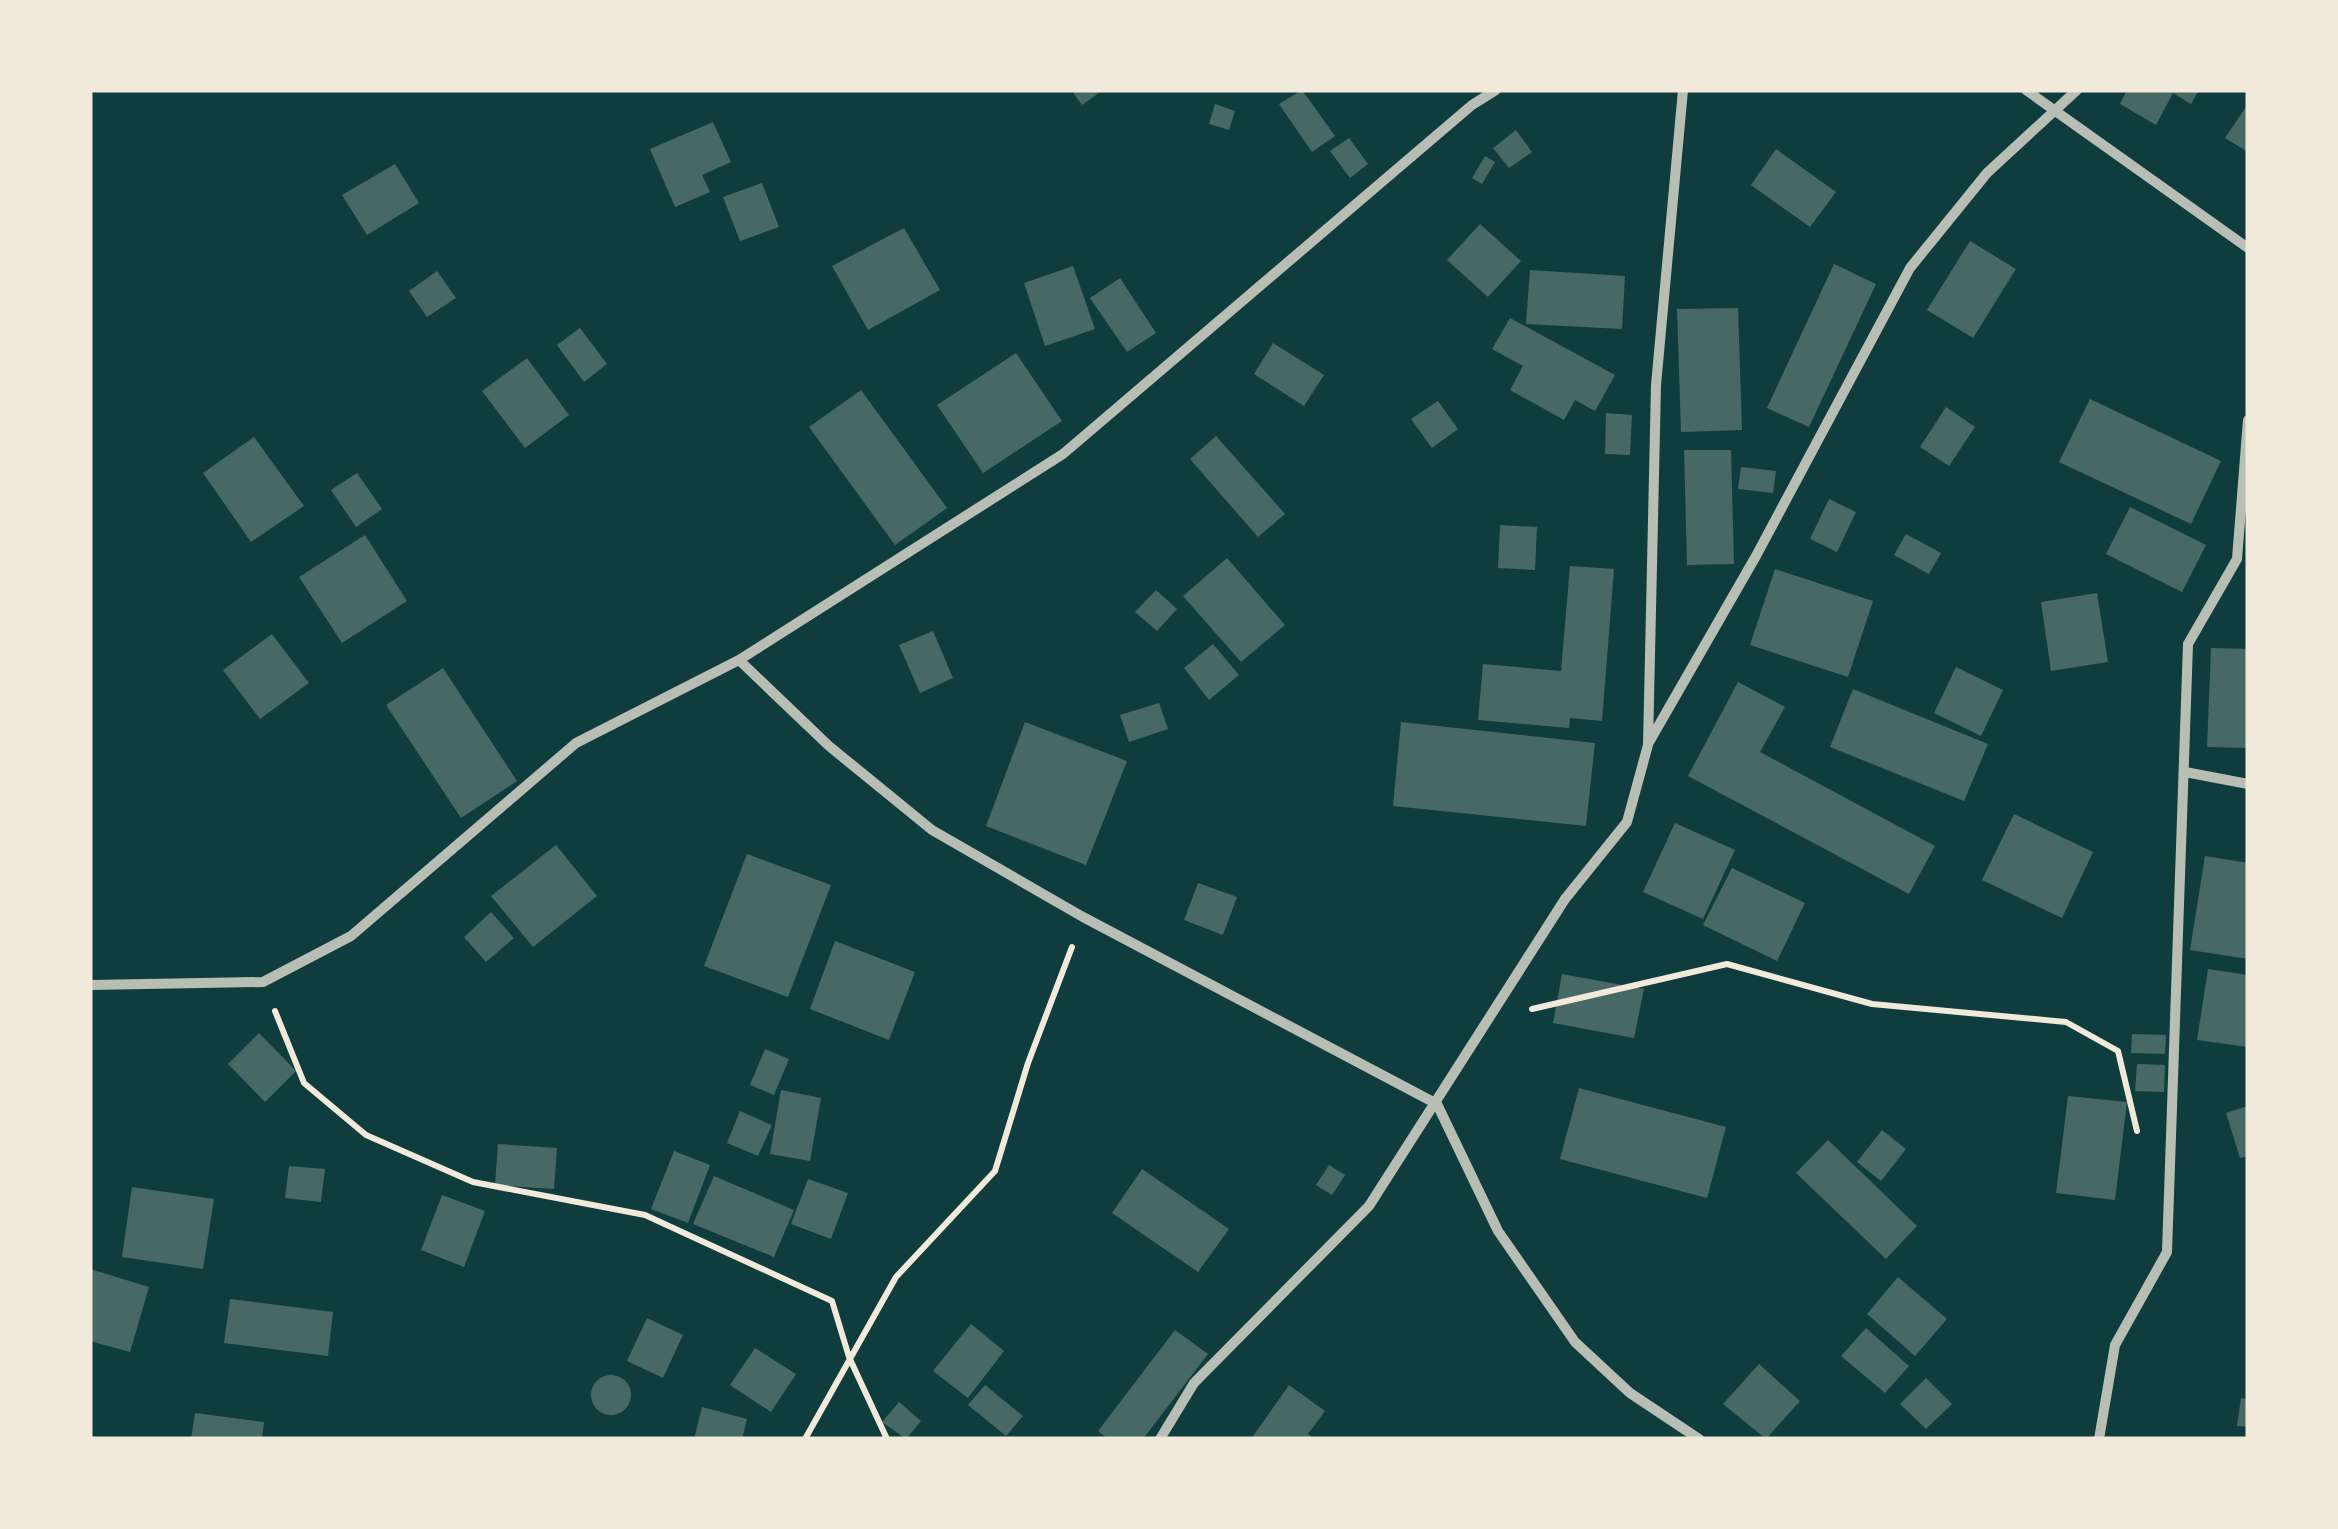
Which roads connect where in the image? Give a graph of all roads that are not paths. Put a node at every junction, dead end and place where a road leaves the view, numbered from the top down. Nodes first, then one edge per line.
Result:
1 (1496, 90) edge
2 (1683, 90) edge
3 (2026, 90) edge
4 (2077, 90) edge
5 (2057, 110) junction
6 (2248, 248) edge
7 (2248, 420) edge
8 (739, 660) junction
9 (1648, 744) junction
10 (2184, 772) junction
11 (2248, 784) edge
12 (90, 985) edge
13 (1437, 1104) junction
14 (1160, 1439) edge
15 (1699, 1439) edge
16 (2099, 1439) edge

1 - 8 street
2 - 9 street
3 - 5 street
4 - 5 street
5 - 6 street
5 - 9 street
7 - 10 street
8 - 12 street
8 - 13 street
9 - 13 street
10 - 11 street
10 - 16 street
13 - 14 street
13 - 15 street

